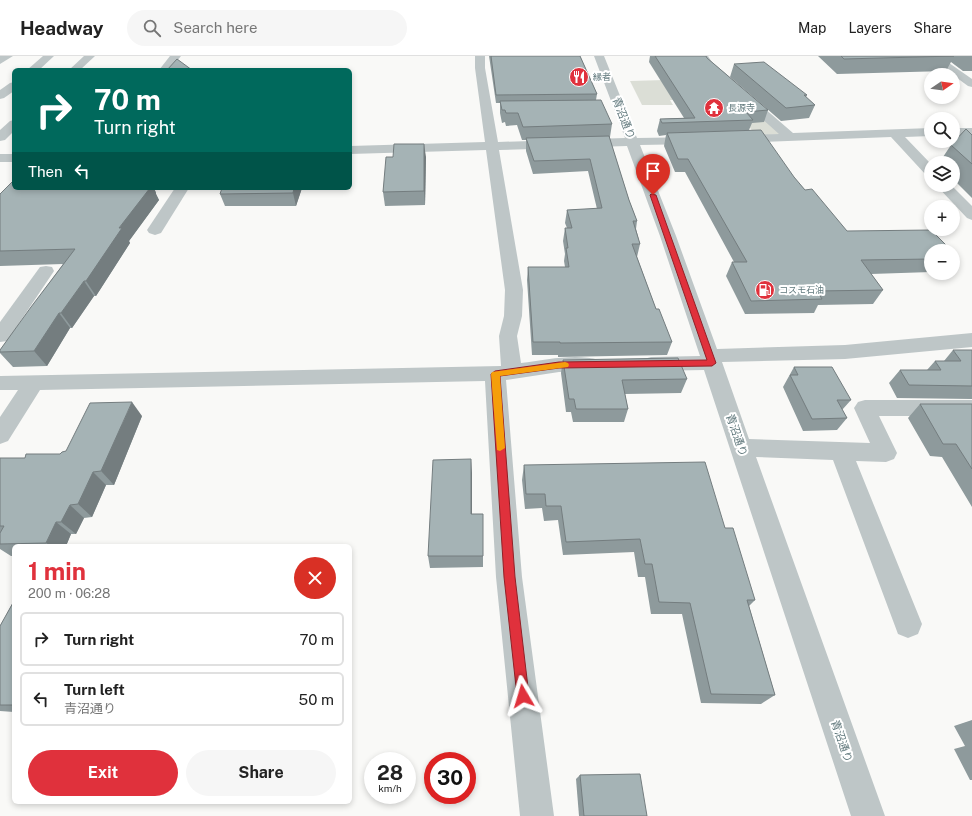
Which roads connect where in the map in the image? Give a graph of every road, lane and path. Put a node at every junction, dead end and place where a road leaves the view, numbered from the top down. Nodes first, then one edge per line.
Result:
1 (8, 56) edge
2 (49, 56) edge
3 (90, 56) edge
4 (176, 56) edge
5 (480, 56) edge
6 (598, 56) edge
7 (703, 56) edge
8 (932, 56) edge
9 (0, 61) edge
10 (34, 68) edge
11 (76, 68) edge
12 (166, 68) edge
13 (972, 84) edge
14 (12, 87) edge
15 (0, 96) edge
16 (12, 126) edge
17 (924, 132) edge
18 (960, 132) edge
19 (972, 132) edge
20 (894, 133) junction
21 (0, 137) edge
22 (790, 137) junction
23 (727, 139) edge
24 (704, 140) edge
25 (633, 141) junction
26 (492, 147) junction
27 (352, 150) edge
28 (0, 158) edge
29 (12, 158) edge
30 (924, 165) edge
31 (181, 190) edge
32 (950, 192) edge
33 (972, 215) edge
34 (154, 230) dead end
35 (46, 271) dead end
36 (0, 336) edge
37 (972, 340) edge
38 (711, 360) junction
39 (613, 364) edge
40 (636, 364) edge
41 (504, 373) junction
42 (34, 383) junction
43 (0, 384) edge
44 (972, 408) edge
45 (0, 435) edge
46 (741, 448) junction
47 (842, 452) junction
48 (908, 624) dead end
49 (537, 816) edge
50 (868, 816) edge

1 - 9 street
2 - 10 street
3 - 11 street
4 - 12 street
5 - 26 street
6 - 25 street, 青沼通り
7 - 22 street
8 - 13 street
14 - 15 street
16 - 21 street
17 - 20 street
18 - 19 street
20 - 22 street
20 - 30 street
22 - 23 street
24 - 25 street
25 - 26 street
25 - 38 street, 青沼通り
26 - 27 street
26 - 41 street
28 - 29 street
31 - 34 street
32 - 33 street
35 - 36 street
37 - 38 street
38 - 40 street
38 - 46 street, 青沼通り
39 - 41 street
41 - 42 street
41 - 49 street
42 - 43 street
42 - 45 street
44 - 47 street
46 - 47 street
46 - 50 street, 青沼通り
47 - 48 street

